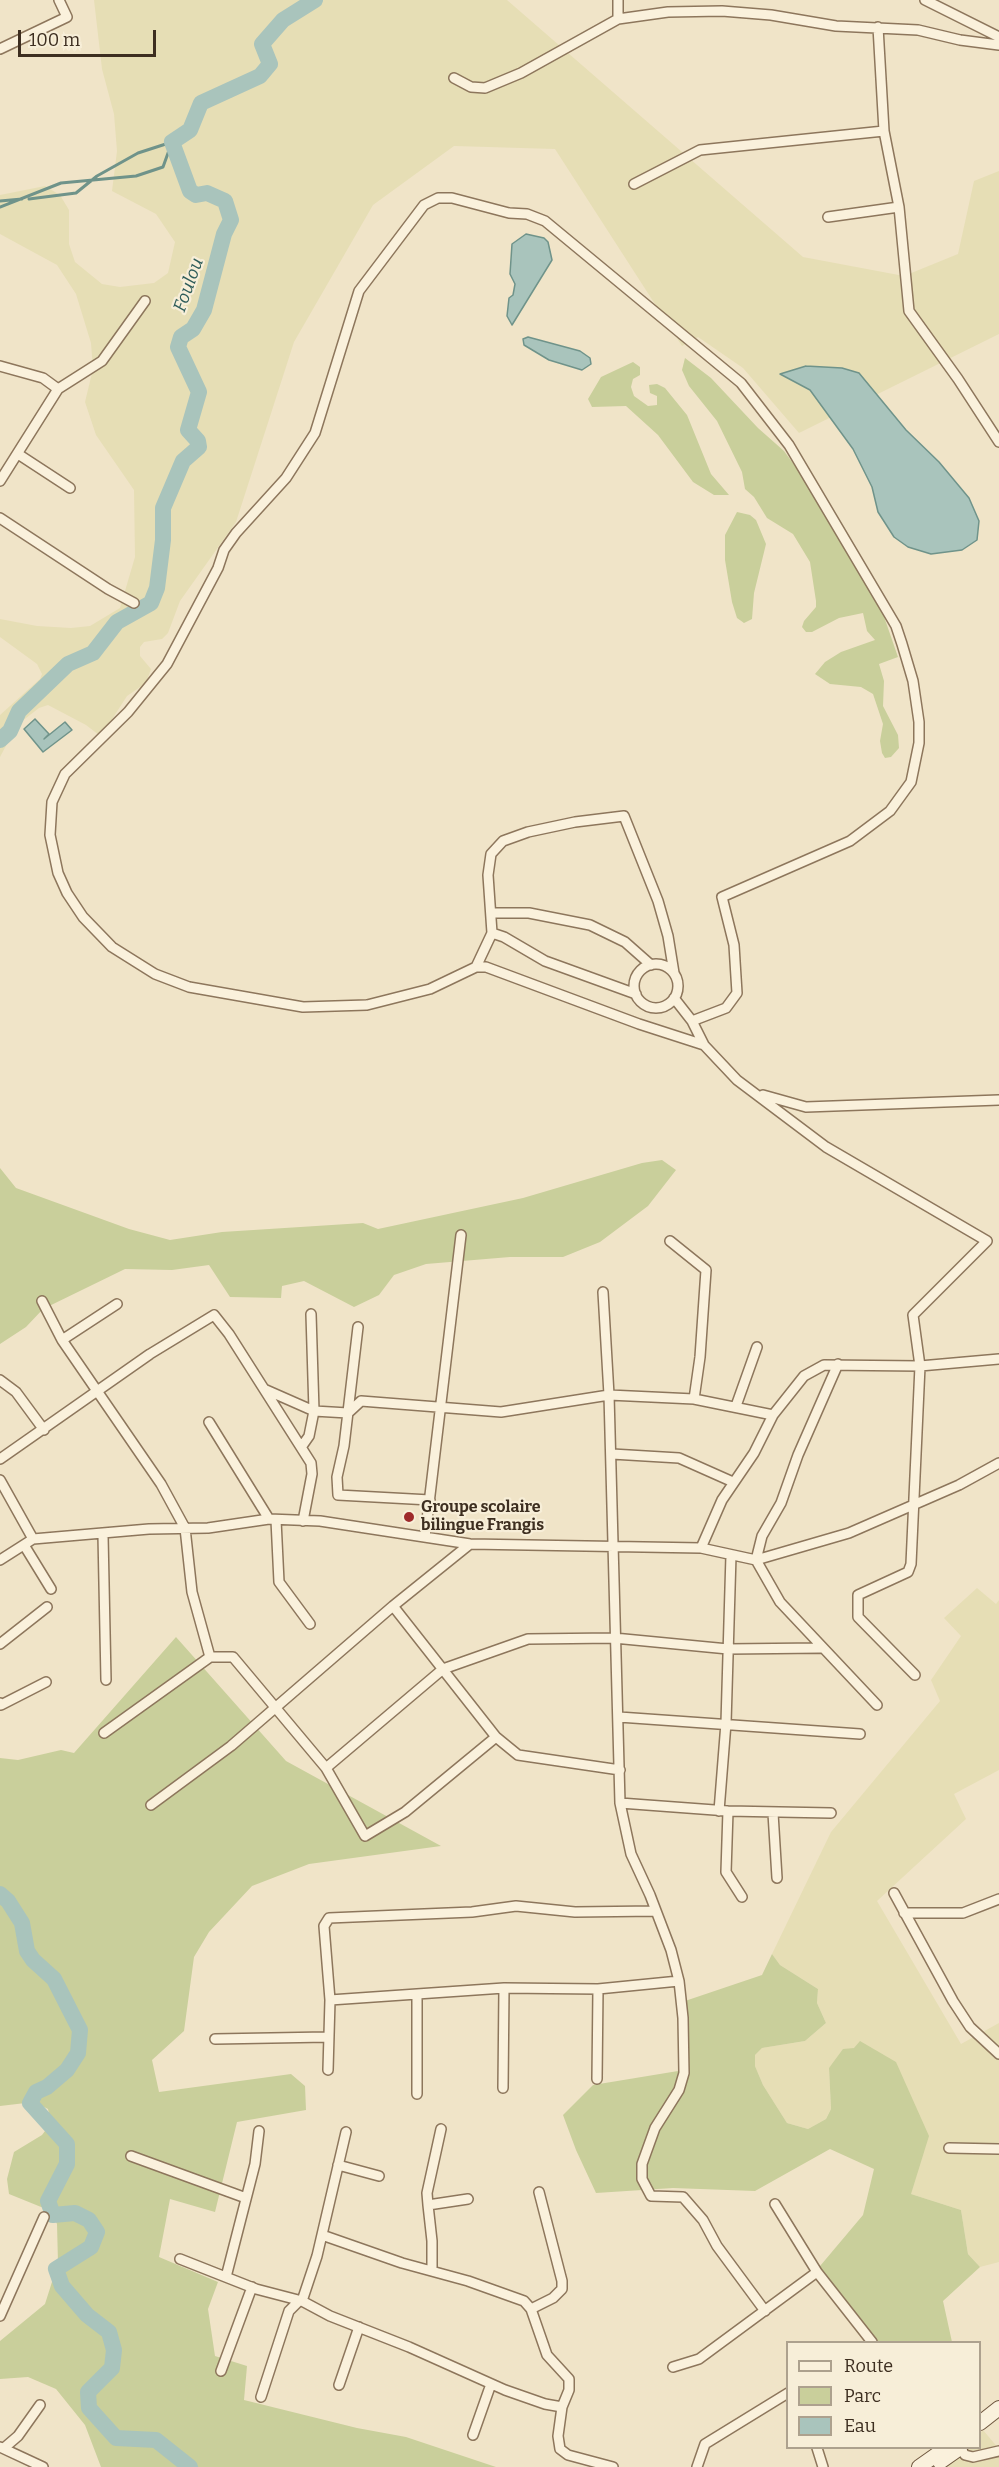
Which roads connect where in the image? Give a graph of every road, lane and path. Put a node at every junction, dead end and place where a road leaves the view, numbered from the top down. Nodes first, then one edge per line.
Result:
1 (59, 0) edge
2 (618, 0) edge
3 (925, 0) edge
4 (618, 19) junction
5 (878, 27) junction
6 (999, 37) edge
7 (999, 45) edge
8 (0, 49) edge
9 (454, 78) dead end
10 (884, 131) junction
11 (634, 184) dead end
12 (899, 207) junction
13 (828, 217) dead end
14 (145, 301) dead end
15 (0, 366) edge
16 (58, 389) junction
17 (999, 442) edge
18 (18, 454) junction
19 (0, 481) edge
20 (70, 488) dead end
21 (0, 518) edge
22 (134, 603) dead end
23 (492, 913) junction
24 (492, 933) junction
25 (651, 965) junction
26 (476, 967) junction
27 (674, 974) junction
28 (636, 994) junction
29 (674, 998) junction
30 (692, 1021) junction
31 (704, 1045) junction
32 (756, 1092) junction
33 (999, 1100) edge
34 (461, 1235) dead end
35 (670, 1241) dead end
36 (603, 1292) dead end
37 (42, 1301) dead end
38 (117, 1304) dead end
39 (311, 1314) dead end
40 (358, 1327) dead end
41 (62, 1340) junction
42 (757, 1347) dead end
43 (999, 1359) edge
44 (838, 1364) junction
45 (920, 1366) junction
46 (0, 1380) edge
47 (264, 1389) junction
48 (97, 1393) junction
49 (609, 1395) junction
50 (694, 1400) junction
51 (441, 1406) junction
52 (736, 1406) junction
53 (314, 1411) junction
54 (348, 1413) junction
55 (772, 1415) junction
56 (209, 1422) dead end
57 (44, 1430) junction
58 (302, 1446) junction
59 (612, 1454) junction
60 (0, 1459) edge
61 (999, 1463) edge
62 (0, 1480) edge
63 (733, 1482) junction
64 (430, 1500) junction
65 (914, 1505) junction
66 (273, 1520) junction
67 (303, 1521) junction
68 (185, 1528) junction
69 (103, 1535) junction
70 (425, 1537) junction
71 (33, 1539) junction
72 (470, 1544) junction
73 (24, 1545) junction
74 (612, 1547) junction
75 (701, 1548) junction
76 (731, 1555) junction
77 (0, 1560) edge
78 (756, 1560) junction
79 (51, 1589) dead end
80 (393, 1606) junction
81 (47, 1607) dead end
82 (310, 1624) dead end
83 (614, 1638) junction
84 (0, 1644) edge
85 (821, 1648) junction
86 (728, 1649) junction
87 (210, 1657) junction
88 (443, 1669) junction
89 (915, 1676) dead end
90 (106, 1680) dead end
91 (46, 1682) dead end
92 (0, 1703) edge
93 (877, 1706) dead end
94 (273, 1708) junction
95 (619, 1717) junction
96 (726, 1723) junction
97 (104, 1733) dead end
98 (860, 1734) dead end
99 (496, 1737) junction
100 (326, 1768) junction
101 (620, 1770) junction
102 (620, 1803) junction
103 (152, 1805) dead end
104 (724, 1811) junction
105 (773, 1813) junction
106 (831, 1813) dead end
107 (777, 1878) dead end
108 (894, 1893) dead end
109 (742, 1897) dead end
110 (999, 1899) edge
111 (656, 1911) junction
112 (904, 1913) junction
113 (679, 1981) junction
114 (504, 1988) junction
115 (597, 1989) junction
116 (417, 1994) junction
117 (330, 2000) junction
118 (327, 2037) junction
119 (215, 2039) dead end
120 (999, 2054) edge
121 (328, 2070) dead end
122 (597, 2079) dead end
123 (503, 2088) dead end
124 (417, 2094) dead end
125 (441, 2129) dead end
126 (260, 2131) dead end
127 (346, 2132) dead end
128 (949, 2148) dead end
129 (999, 2149) edge
130 (131, 2156) dead end
131 (338, 2165) junction
132 (379, 2176) dead end
133 (539, 2192) dead end
134 (246, 2198) junction
135 (468, 2199) dead end
136 (775, 2204) dead end
137 (428, 2205) junction
138 (44, 2217) dead end
139 (322, 2235) junction
140 (180, 2259) dead end
141 (432, 2271) junction
142 (817, 2272) junction
143 (226, 2277) junction
144 (252, 2287) junction
145 (4, 2294) edge
146 (301, 2301) junction
147 (531, 2309) junction
148 (765, 2311) junction
149 (0, 2316) edge
150 (360, 2327) junction
151 (869, 2341) edge
152 (673, 2367) dead end
153 (221, 2371) dead end
154 (491, 2384) junction
155 (339, 2385) dead end
156 (261, 2397) dead end
157 (786, 2397) edge
158 (40, 2404) dead end
159 (562, 2406) junction
160 (999, 2408) edge
161 (999, 2419) edge
162 (981, 2422) edge
163 (981, 2432) edge
164 (473, 2434) dead end
165 (2, 2448) edge
166 (817, 2449) edge
167 (961, 2449) edge
168 (943, 2451) edge
169 (999, 2451) edge
170 (44, 2467) edge
171 (613, 2467) edge
172 (697, 2467) edge
173 (823, 2467) edge
174 (920, 2467) edge
175 (934, 2467) edge

1 - 8 street
2 - 4 street
3 - 6 street
4 - 5 street
4 - 9 street
5 - 7 street
5 - 10 street
10 - 11 street
10 - 12 street
12 - 13 street
12 - 17 street
14 - 16 street
15 - 16 street
16 - 18 street
18 - 19 street
18 - 20 street
21 - 22 street
23 - 24 street
23 - 25 street
23 - 27 street
24 - 26 street
24 - 28 street
25 - 27 street
25 - 28 street
26 - 30 street
26 - 31 street
27 - 29 street
28 - 29 street
29 - 30 street
30 - 31 street
31 - 32 street
32 - 33 street
32 - 45 street
34 - 51 street
35 - 50 street
36 - 49 street
37 - 41 street
38 - 41 street
39 - 53 street
40 - 54 street
41 - 48 street
42 - 52 street
43 - 45 street
44 - 45 street
44 - 55 street
44 - 78 street
45 - 65 street
46 - 57 street
47 - 48 street
47 - 53 street
47 - 58 street
48 - 57 street
48 - 68 street
49 - 50 street
49 - 51 street
49 - 59 street
50 - 52 street
51 - 54 street
51 - 64 street
52 - 55 street
53 - 54 street
53 - 58 street
54 - 64 street
55 - 63 street
56 - 66 street
57 - 60 street
58 - 67 street
59 - 63 street
59 - 74 street
61 - 65 street
62 - 71 street
63 - 75 street
64 - 70 street
65 - 78 street
65 - 89 street
66 - 67 street
66 - 68 street
66 - 82 street
67 - 70 street
68 - 69 street
68 - 87 street
69 - 71 street
69 - 90 street
70 - 72 street
71 - 73 street
72 - 74 street
72 - 80 street
73 - 77 street
73 - 79 street
74 - 75 street
74 - 83 street
75 - 76 street
76 - 78 street
76 - 86 street
78 - 85 street
80 - 88 street
80 - 94 street
81 - 84 street
83 - 86 street
83 - 88 street
83 - 95 street
85 - 86 street
85 - 93 street
86 - 96 street
87 - 94 street
87 - 97 street
88 - 99 street
88 - 100 street
91 - 92 street
94 - 100 street
94 - 103 street
95 - 96 street
95 - 101 street
96 - 98 street
96 - 104 street
99 - 100 street
99 - 101 street
101 - 102 street
102 - 104 street
102 - 111 street
104 - 105 street
104 - 109 street
105 - 106 street
105 - 107 street
108 - 112 street
110 - 112 street
111 - 113 street
111 - 117 street
112 - 120 street
113 - 115 street
113 - 148 street
114 - 115 street
114 - 116 street
114 - 123 street
115 - 122 street
116 - 117 street
116 - 124 street
117 - 118 street
118 - 119 street
118 - 121 street
125 - 137 street
126 - 134 street
127 - 131 street
128 - 129 street
130 - 134 street
131 - 132 street
131 - 139 street
133 - 147 street
134 - 143 street
135 - 137 street
136 - 142 street
137 - 141 street
138 - 145 street
139 - 141 street
139 - 146 street
140 - 143 street
141 - 147 street
142 - 148 street
142 - 151 street
143 - 144 street
144 - 146 street
144 - 153 street
145 - 149 street
146 - 150 street
146 - 156 street
147 - 159 street
148 - 152 street
150 - 154 street
150 - 155 street
154 - 159 street
154 - 164 street
157 - 172 street
158 - 165 street
159 - 171 street
160 - 162 main road
161 - 163 main road
165 - 170 street
166 - 173 street
167 - 169 street
168 - 174 main road
168 - 175 main road

